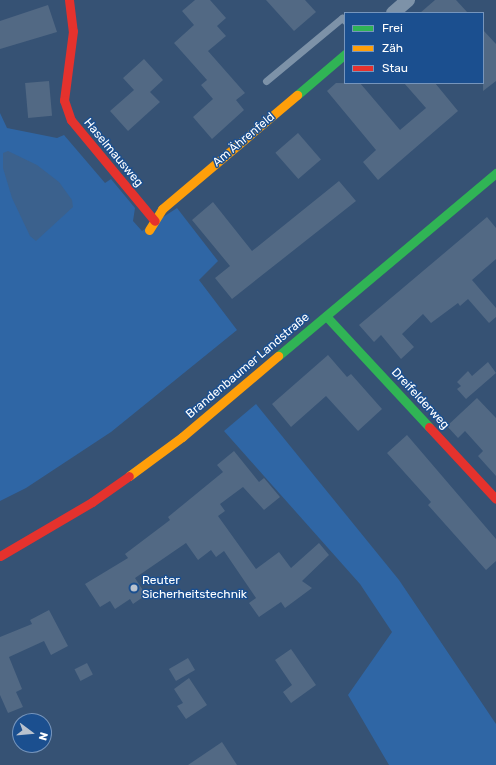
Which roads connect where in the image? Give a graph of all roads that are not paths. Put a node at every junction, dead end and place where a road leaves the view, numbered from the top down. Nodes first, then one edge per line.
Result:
1 (69, 0) edge
2 (408, 0) edge
3 (394, 12) edge
4 (344, 21) edge
5 (344, 55) edge
6 (266, 81) dead end
7 (496, 173) edge
8 (155, 221) junction
9 (149, 230) dead end
10 (326, 316) junction
11 (496, 499) edge
12 (0, 556) edge

1 - 8 street, Haselmausweg
2 - 3 street
4 - 6 lane
5 - 8 street, Am Ährenfeld
7 - 10 street, Brandenbaumer Landstraße
8 - 9 street, Am Ährenfeld
10 - 11 street, Dreifelderweg
10 - 12 street, Brandenbaumer Landstraße

